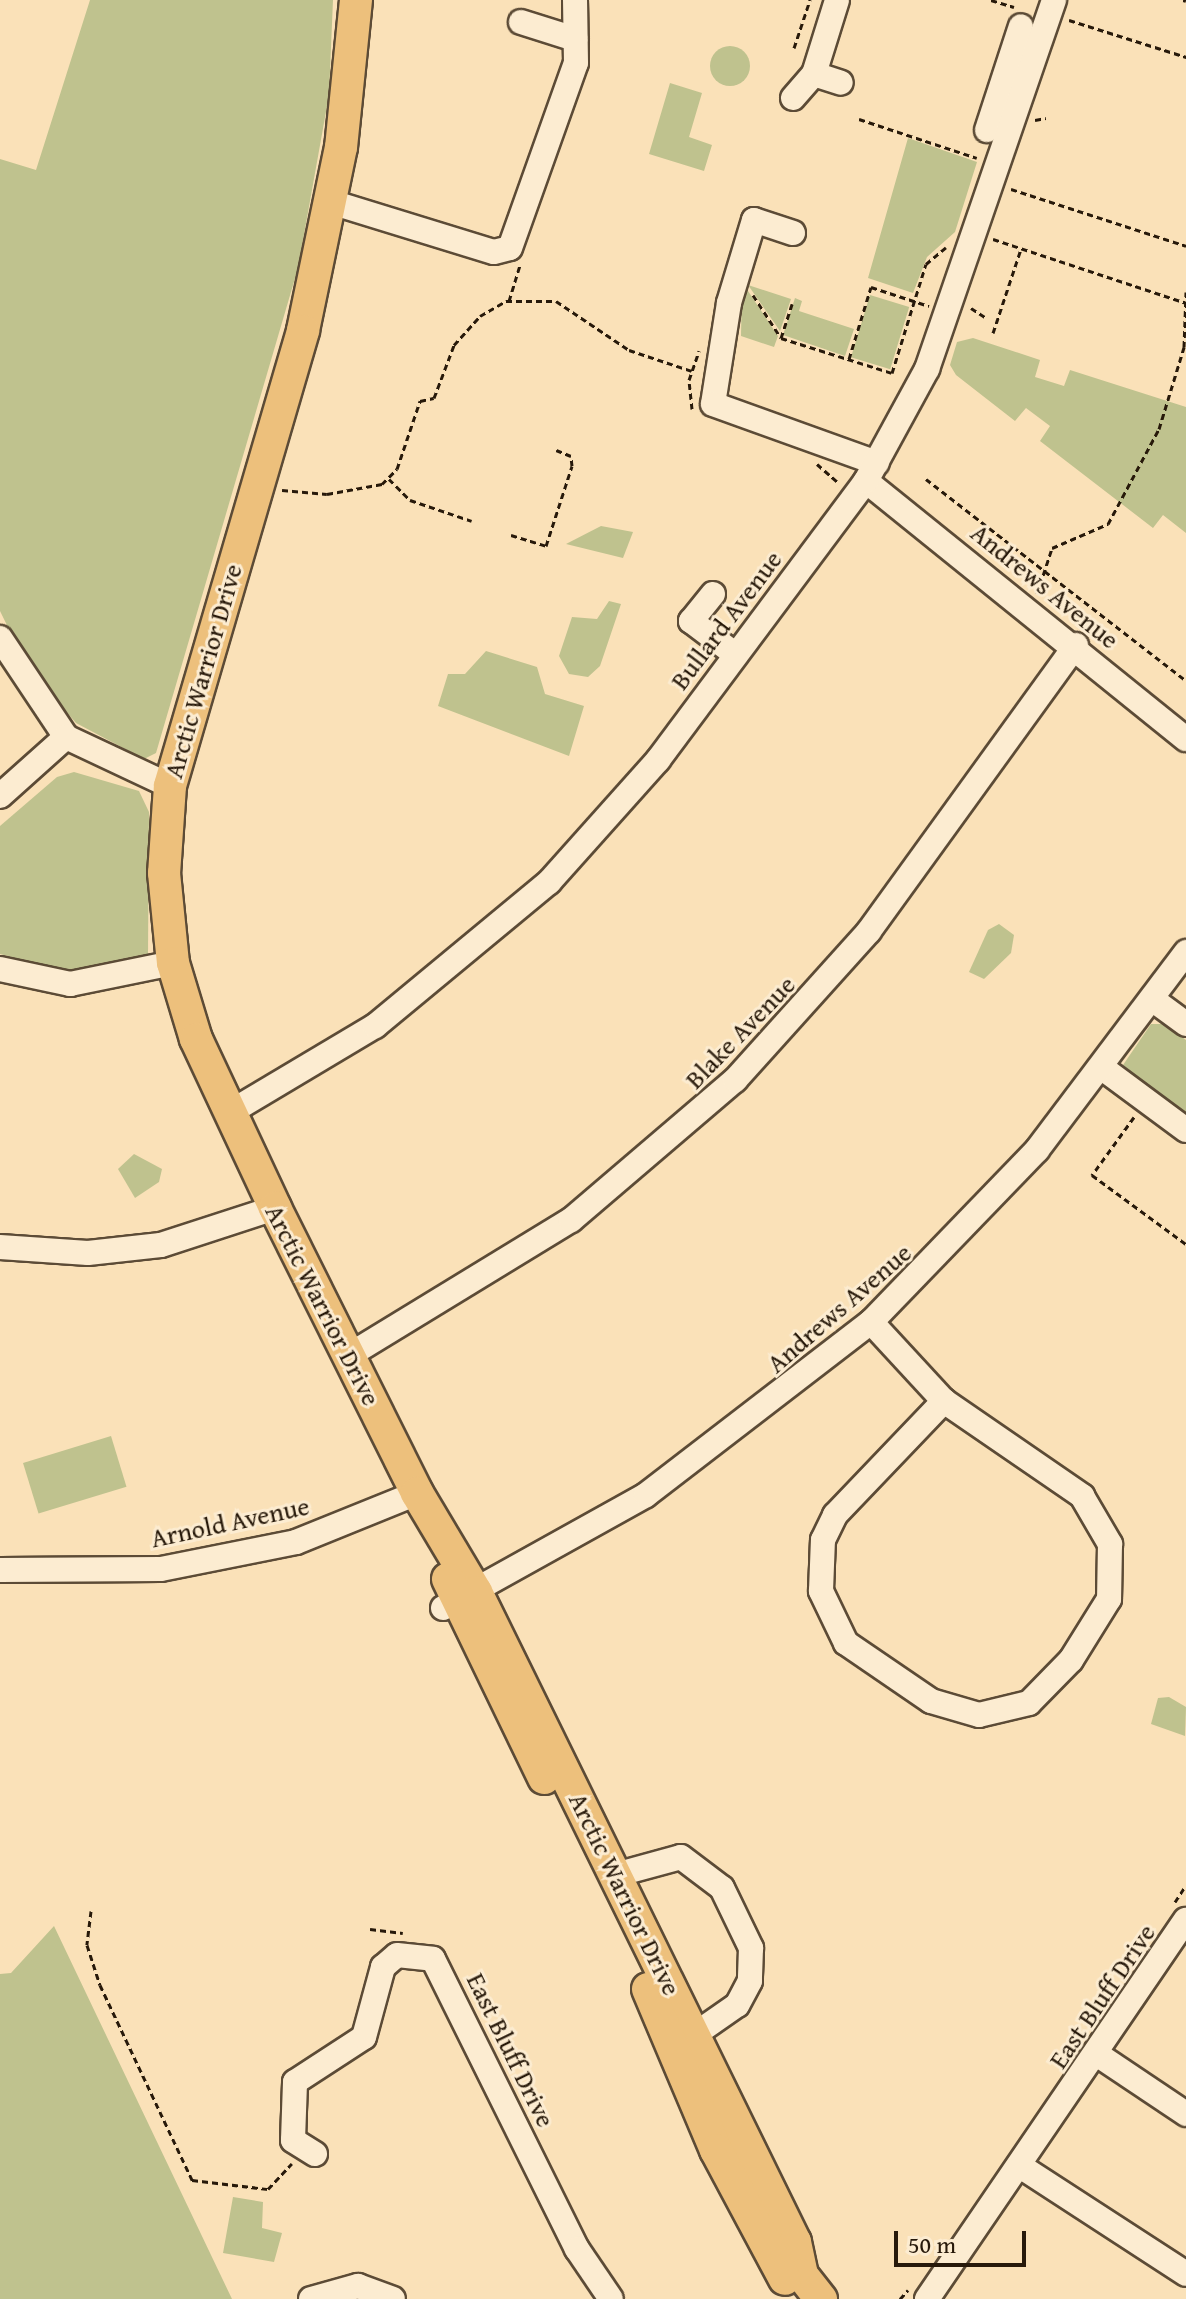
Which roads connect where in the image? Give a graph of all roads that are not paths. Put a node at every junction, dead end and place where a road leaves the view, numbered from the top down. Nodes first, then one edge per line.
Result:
1 (356, 0) edge
2 (575, 0) edge
3 (837, 0) edge
4 (1041, 10) edge
5 (521, 22) dead end
6 (575, 39) junction
7 (814, 74) junction
8 (841, 83) dead end
9 (793, 98) dead end
10 (1003, 126) junction
11 (331, 202) junction
12 (793, 233) dead end
13 (871, 472) junction
14 (713, 594) dead end
15 (0, 638) edge
16 (1076, 645) junction
17 (736, 655) junction
18 (9, 671) edge
19 (66, 737) junction
20 (1186, 739) edge
21 (170, 786) junction
22 (0, 796) edge
23 (1186, 952) edge
24 (173, 963) junction
25 (0, 969) edge
26 (1152, 999) junction
27 (1186, 1024) edge
28 (1101, 1067) junction
29 (229, 1113) junction
30 (1186, 1130) edge
31 (275, 1208) junction
32 (0, 1247) edge
33 (871, 1322) junction
34 (348, 1356) junction
35 (944, 1401) junction
36 (417, 1493) junction
37 (0, 1570) edge
38 (458, 1601) junction
39 (615, 1875) junction
40 (1186, 1920) edge
41 (1177, 1954) edge
42 (694, 2035) junction
43 (1098, 2055) junction
44 (1186, 2114) edge
45 (308, 2152) road end
46 (1020, 2166) junction
47 (1186, 2274) edge
48 (311, 2299) edge
49 (393, 2299) edge
50 (611, 2299) edge
51 (800, 2299) edge
52 (821, 2299) edge
53 (927, 2299) edge

1 - 11 main road, Arctic Warrior Drive
2 - 6 street
3 - 7 street
4 - 10 street, Bullard Avenue
4 - 10 street
5 - 6 street
6 - 11 street
7 - 8 street
7 - 9 street
10 - 13 street, Bullard Avenue
11 - 21 main road, Arctic Warrior Drive
12 - 13 street, Andrews Avenue
13 - 16 street, Andrews Avenue
13 - 17 street, Bullard Avenue
14 - 17 street
15 - 18 street
16 - 20 street, Andrews Avenue
16 - 34 street, Blake Avenue
17 - 29 street, Bullard Avenue
18 - 19 street
19 - 21 street
19 - 22 street
21 - 24 main road, Arctic Warrior Drive
23 - 26 street, Andrews Avenue
24 - 25 street
24 - 29 main road, Arctic Warrior Drive
26 - 27 street
26 - 28 street, Andrews Avenue
28 - 30 street
28 - 33 street, Andrews Avenue
29 - 31 main road, Arctic Warrior Drive
31 - 32 street
31 - 34 main road, Arctic Warrior Drive
33 - 35 street
33 - 38 street, Andrews Avenue
34 - 36 main road, Arctic Warrior Drive
35 - 35 street
36 - 37 street, Arnold Avenue
36 - 38 main road, Arctic Warrior Drive
38 - 39 main road, Arctic Warrior Drive
38 - 51 main road, Arctic Warrior Drive
39 - 42 main road, Arctic Warrior Drive
39 - 42 street
40 - 41 street, East Bluff Drive
41 - 43 street, East Bluff Drive
42 - 52 main road, Arctic Warrior Drive
43 - 44 street
43 - 46 street, East Bluff Drive
45 - 50 street, East Bluff Drive
46 - 47 street
46 - 53 street, East Bluff Drive
48 - 49 street

